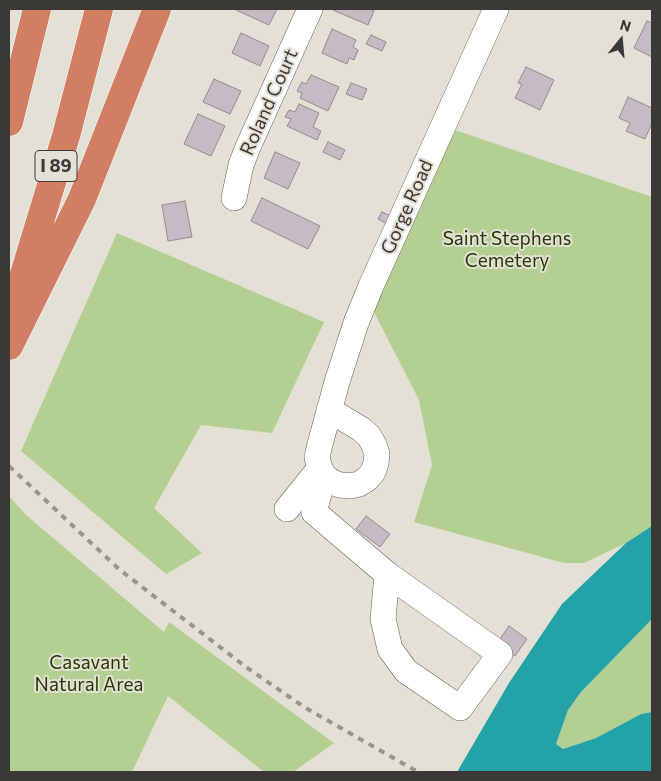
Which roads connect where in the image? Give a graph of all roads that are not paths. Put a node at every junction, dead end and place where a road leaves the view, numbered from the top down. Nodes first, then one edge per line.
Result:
1 (37, 9) edge
2 (99, 9) edge
3 (157, 9) edge
4 (310, 9) edge
5 (496, 9) edge
6 (9, 122) edge
7 (234, 198) dead end
8 (9, 323) edge
9 (9, 346) edge
10 (329, 410) junction
11 (322, 472) junction
12 (287, 509) dead end
13 (387, 574) junction

1 - 6 highway
2 - 8 highway, I 89
3 - 9 highway
4 - 7 street, Roland Court
5 - 10 street, Gorge Road
10 - 11 street, Gorge Road
10 - 11 street
11 - 12 street
11 - 13 street, Gorge Road
13 - 13 street

